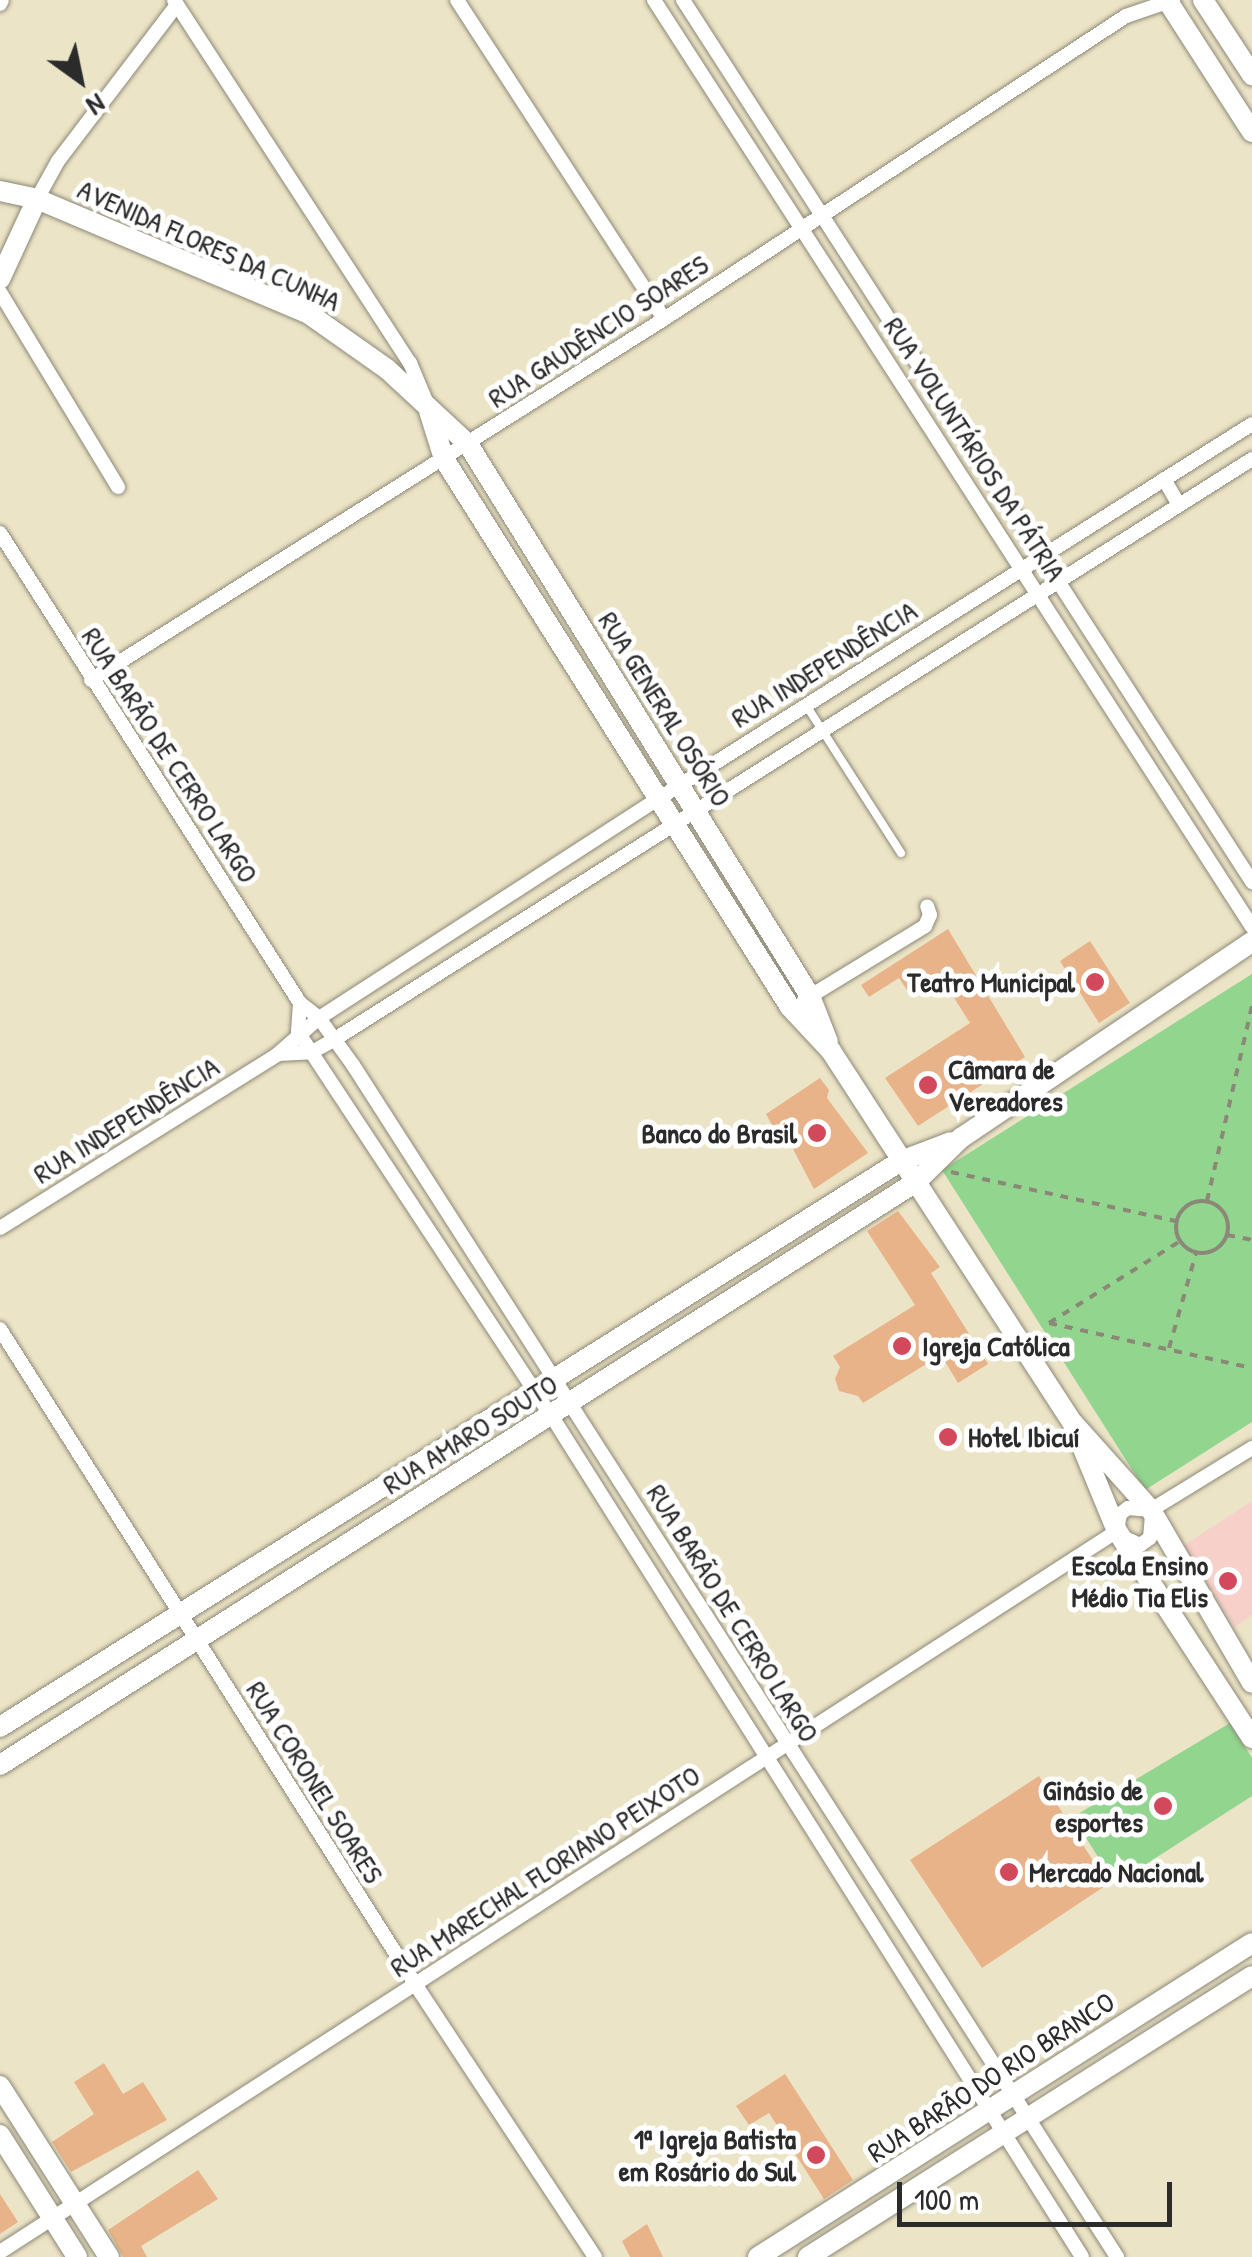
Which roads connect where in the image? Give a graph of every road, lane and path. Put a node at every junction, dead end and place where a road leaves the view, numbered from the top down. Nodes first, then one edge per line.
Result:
1 (458, 0) edge
2 (654, 0) edge
3 (683, 0) edge
4 (1139, 0) edge
5 (1203, 0) edge
6 (1170, 1) edge
7 (176, 2) edge
8 (1126, 16) junction
9 (1252, 75) edge
10 (1252, 132) edge
11 (0, 191) edge
12 (37, 199) junction
13 (822, 213) junction
14 (800, 229) junction
15 (0, 279) edge
16 (0, 292) edge
17 (664, 319) junction
18 (901, 336) junction
19 (880, 350) junction
20 (430, 411) junction
21 (1252, 424) edge
22 (468, 444) junction
23 (1252, 459) edge
24 (444, 460) junction
25 (1164, 478) junction
26 (118, 487) dead end
27 (1179, 505) junction
28 (0, 533) edge
29 (1043, 554) junction
30 (539, 558) junction
31 (1024, 568) junction
32 (518, 576) junction
33 (1060, 580) junction
34 (1040, 593) junction
35 (91, 680) junction
36 (806, 705) junction
37 (822, 731) junction
38 (679, 785) junction
39 (1198, 798) junction
40 (658, 799) junction
41 (696, 811) junction
42 (1178, 811) junction
43 (674, 824) junction
44 (900, 853) dead end
45 (538, 876) junction
46 (1252, 882) edge
47 (554, 901) junction
48 (927, 906) dead end
49 (1252, 928) edge
50 (1252, 942) edge
51 (810, 996) junction
52 (300, 1003) junction
53 (1252, 1006) edge
54 (790, 1008) junction
55 (320, 1018) junction
56 (298, 1032) junction
57 (334, 1040) junction
58 (831, 1051) junction
59 (312, 1052) junction
60 (278, 1054) junction
61 (376, 1100) junction
62 (354, 1114) junction
63 (961, 1138) junction
64 (900, 1161) junction
65 (942, 1170) dead end
66 (916, 1182) junction
67 (1207, 1201) junction
68 (1176, 1221) junction
69 (0, 1228) edge
70 (1227, 1235) junction
71 (1252, 1240) edge
72 (1180, 1241) junction
73 (1196, 1252) junction
74 (482, 1266) junction
75 (462, 1279) junction
76 (0, 1330) edge
77 (1169, 1348) junction
78 (1252, 1368) edge
79 (554, 1380) junction
80 (535, 1392) junction
81 (570, 1403) junction
82 (551, 1415) junction
83 (1073, 1423) junction
84 (1252, 1448) edge
85 (1151, 1510) junction
86 (1118, 1531) junction
87 (180, 1613) junction
88 (710, 1623) junction
89 (690, 1636) junction
90 (196, 1641) junction
91 (1252, 1683) edge
92 (0, 1727) edge
93 (1252, 1738) edge
94 (786, 1745) junction
95 (767, 1758) junction
96 (0, 1765) edge
97 (899, 1918) junction
98 (879, 1933) junction
99 (1252, 1942) edge
100 (928, 1964) junction
101 (1252, 1976) edge
102 (908, 1979) junction
103 (414, 1984) junction
104 (0, 2086) edge
105 (1013, 2096) junction
106 (993, 2111) junction
107 (1029, 2120) junction
108 (1006, 2134) junction
109 (0, 2135) edge
110 (75, 2204) junction
111 (52, 2218) junction
112 (0, 2252) edge
113 (78, 2257) edge
114 (109, 2257) edge
115 (595, 2257) edge
116 (758, 2257) edge
117 (808, 2257) edge
118 (1082, 2257) edge
119 (1117, 2257) edge

1 - 17 street
2 - 14 street, RUA VOLUNTÁRIOS DA PÁTRIA
3 - 13 street, RUA VOLUNTÁRIOS DA PÁTRIA
4 - 8 street, RUA GAUDÊNCIO SOARES
5 - 9 street
6 - 8 street, RUA GAUDÊNCIO SOARES
6 - 10 street
7 - 12 street
7 - 20 street, RUA GENERAL OSÓRIO
8 - 13 street, RUA GAUDÊNCIO SOARES
11 - 12 street, AVENIDA FLORES DA CUNHA
12 - 15 street
12 - 20 street, AVENIDA FLORES DA CUNHA
13 - 14 street, RUA GAUDÊNCIO SOARES
13 - 18 street, RUA VOLUNTÁRIOS DA PÁTRIA
14 - 17 street, RUA GAUDÊNCIO SOARES
14 - 19 street, RUA VOLUNTÁRIOS DA PÁTRIA
16 - 26 street
17 - 22 street, RUA GAUDÊNCIO SOARES
18 - 19 street
18 - 29 street, RUA VOLUNTÁRIOS DA PÁTRIA
19 - 31 street, RUA VOLUNTÁRIOS DA PÁTRIA
20 - 22 street, RUA GENERAL OSÓRIO
20 - 24 street, RUA GENERAL OSÓRIO
21 - 25 street, RUA INDEPENDÊNCIA
22 - 24 street, RUA GAUDÊNCIO SOARES
22 - 30 street, RUA GENERAL OSÓRIO
23 - 27 street, RUA INDEPENDÊNCIA
24 - 32 street, RUA GENERAL OSÓRIO
24 - 35 street, RUA GAUDÊNCIO SOARES
25 - 27 street
25 - 29 street, RUA INDEPENDÊNCIA
27 - 33 street, RUA INDEPENDÊNCIA
28 - 35 street, RUA BARÃO DE CERRO LARGO
29 - 31 street, RUA INDEPENDÊNCIA
29 - 33 street, RUA VOLUNTÁRIOS DA PÁTRIA
30 - 32 street
30 - 38 street, RUA GENERAL OSÓRIO
31 - 34 street, RUA VOLUNTÁRIOS DA PÁTRIA
31 - 36 street, RUA INDEPENDÊNCIA
32 - 40 street, RUA GENERAL OSÓRIO
33 - 34 street, RUA INDEPENDÊNCIA
33 - 39 street, RUA VOLUNTÁRIOS DA PÁTRIA
34 - 37 street, RUA INDEPENDÊNCIA
34 - 42 street, RUA VOLUNTÁRIOS DA PÁTRIA
35 - 52 street, RUA BARÃO DE CERRO LARGO
36 - 37 lane
36 - 38 street, RUA INDEPENDÊNCIA
37 - 41 street, RUA INDEPENDÊNCIA
37 - 44 lane
38 - 40 street, RUA INDEPENDÊNCIA
38 - 41 street, RUA GENERAL OSÓRIO
39 - 42 street
39 - 46 street, RUA VOLUNTÁRIOS DA PÁTRIA
40 - 43 street, RUA GENERAL OSÓRIO
40 - 45 street, RUA INDEPENDÊNCIA
41 - 43 street, RUA INDEPENDÊNCIA
41 - 51 street, RUA GENERAL OSÓRIO
42 - 49 street, RUA VOLUNTÁRIOS DA PÁTRIA
43 - 47 street, RUA INDEPENDÊNCIA
43 - 54 street, RUA GENERAL OSÓRIO
45 - 47 street
45 - 55 street, RUA INDEPENDÊNCIA
47 - 57 street, RUA INDEPENDÊNCIA
48 - 51 street
50 - 63 street, RUA AMARO SOUTO
51 - 54 street
51 - 58 street, RUA GENERAL OSÓRIO
52 - 55 street, RUA BARÃO DE CERRO LARGO
52 - 56 street
53 - 67 path
54 - 58 street, RUA GENERAL OSÓRIO
55 - 56 street, RUA INDEPENDÊNCIA
55 - 57 street, RUA BARÃO DE CERRO LARGO
56 - 59 street, RUA BARÃO DE CERRO LARGO
56 - 60 street, RUA INDEPENDÊNCIA
57 - 59 street, RUA INDEPENDÊNCIA
57 - 61 street, RUA BARÃO DE CERRO LARGO
58 - 64 street, RUA GENERAL OSÓRIO
59 - 60 street, RUA INDEPENDÊNCIA
59 - 62 street, RUA BARÃO DE CERRO LARGO
60 - 69 street, RUA INDEPENDÊNCIA
61 - 62 street
61 - 74 street, RUA BARÃO DE CERRO LARGO
62 - 75 street, RUA BARÃO DE CERRO LARGO
63 - 64 street, RUA AMARO SOUTO
63 - 66 street, RUA AMARO SOUTO
64 - 66 street, RUA GENERAL OSÓRIO
64 - 79 street, RUA AMARO SOUTO
65 - 68 path
66 - 81 street, RUA AMARO SOUTO
66 - 83 street, RUA GENERAL OSÓRIO
67 - 68 path
67 - 70 path
68 - 72 path
70 - 71 path
70 - 73 path
72 - 73 path
72 - 77 path
73 - 77 path
74 - 75 street
74 - 79 street, RUA BARÃO DE CERRO LARGO
75 - 80 street, RUA BARÃO DE CERRO LARGO
76 - 87 street, RUA CORONEL SOARES
77 - 78 path
79 - 80 street, RUA AMARO SOUTO
79 - 81 street, RUA BARÃO DE CERRO LARGO
80 - 82 street, RUA BARÃO DE CERRO LARGO
80 - 87 street, RUA AMARO SOUTO
81 - 82 street, RUA AMARO SOUTO
81 - 88 street, RUA BARÃO DE CERRO LARGO
82 - 89 street, RUA BARÃO DE CERRO LARGO
82 - 90 street, RUA AMARO SOUTO
83 - 85 street, RUA GENERAL OSÓRIO
83 - 86 street, RUA GENERAL OSÓRIO
84 - 85 street, RUA MARECHAL FLORIANO PEIXOTO
85 - 86 street, RUA MARECHAL FLORIANO PEIXOTO
85 - 86 street, RUA MARECHAL FLORIANO PEIXOTO
85 - 91 street, RUA GENERAL OSÓRIO
86 - 93 street, RUA GENERAL OSÓRIO
86 - 94 street, RUA MARECHAL FLORIANO PEIXOTO
87 - 90 street, RUA CORONEL SOARES
87 - 92 street, RUA AMARO SOUTO
88 - 89 street
88 - 94 street, RUA BARÃO DE CERRO LARGO
89 - 95 street, RUA BARÃO DE CERRO LARGO
90 - 96 street, RUA AMARO SOUTO
90 - 103 street, RUA CORONEL SOARES
94 - 95 street, RUA MARECHAL FLORIANO PEIXOTO
94 - 97 street, RUA BARÃO DE CERRO LARGO
95 - 98 street, RUA BARÃO DE CERRO LARGO
95 - 103 street, RUA MARECHAL FLORIANO PEIXOTO
97 - 98 street
97 - 100 street, RUA BARÃO DE CERRO LARGO
98 - 102 street, RUA BARÃO DE CERRO LARGO
99 - 105 street, RUA BARÃO DO RIO BRANCO
100 - 102 street
100 - 105 street, RUA BARÃO DE CERRO LARGO
101 - 107 street, RUA BARÃO DO RIO BRANCO
102 - 106 street, RUA BARÃO DE CERRO LARGO
103 - 110 street, RUA MARECHAL FLORIANO PEIXOTO
103 - 115 street, RUA CORONEL SOARES
104 - 110 street
105 - 106 street, RUA BARÃO DO RIO BRANCO
105 - 107 street, RUA BARÃO DE CERRO LARGO
106 - 108 street, RUA BARÃO DE CERRO LARGO
106 - 116 street, RUA BARÃO DO RIO BRANCO
107 - 108 street, RUA BARÃO DO RIO BRANCO
107 - 119 street, RUA BARÃO DE CERRO LARGO
108 - 117 street, RUA BARÃO DO RIO BRANCO
108 - 118 street, RUA BARÃO DE CERRO LARGO
109 - 111 street
110 - 111 street, RUA MARECHAL FLORIANO PEIXOTO
110 - 114 street
111 - 112 street, RUA MARECHAL FLORIANO PEIXOTO
111 - 113 street

